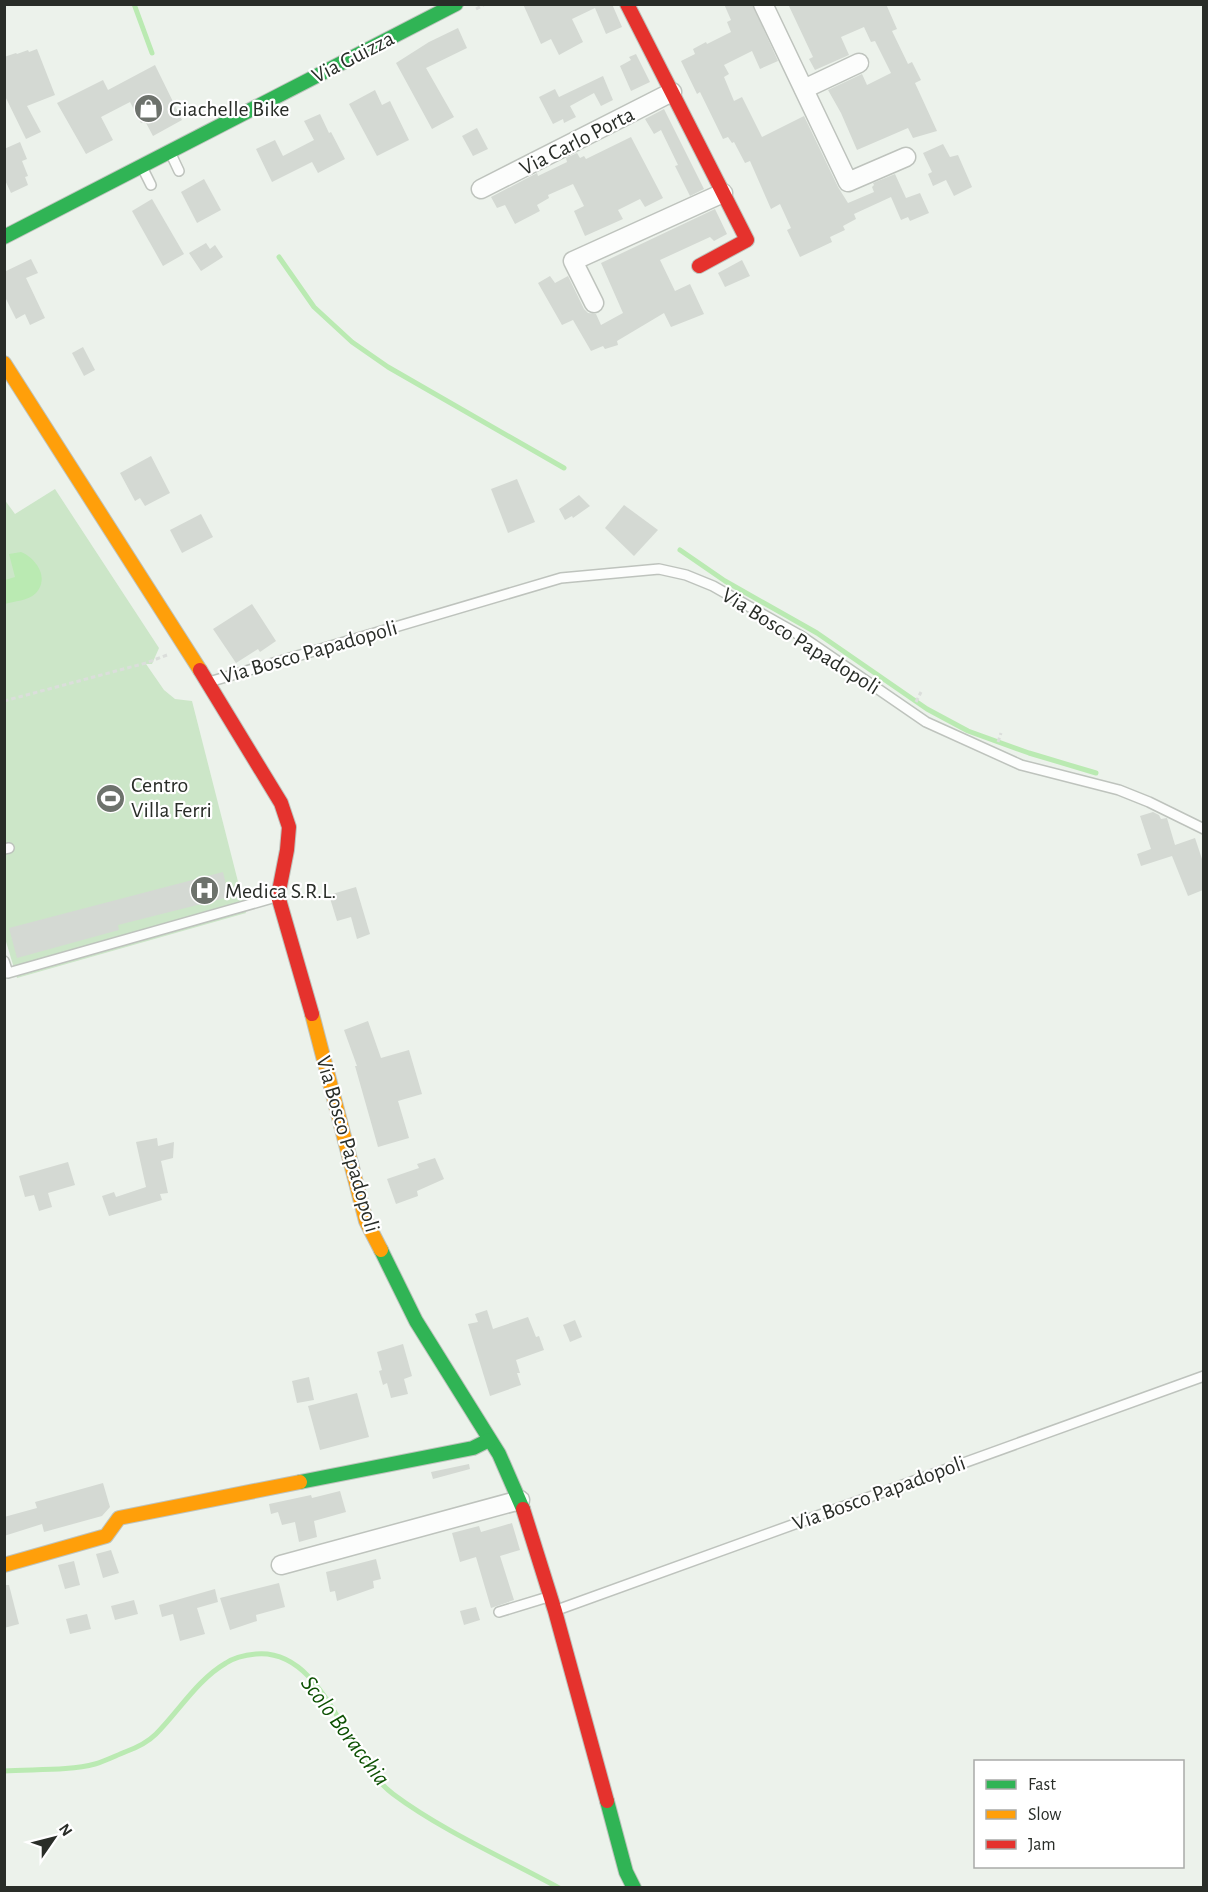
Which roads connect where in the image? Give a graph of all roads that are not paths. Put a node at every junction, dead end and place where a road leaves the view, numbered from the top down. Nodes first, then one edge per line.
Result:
1 (627, 4) edge
2 (764, 5) edge
3 (448, 6) edge
4 (859, 63) dead end
5 (804, 89) junction
6 (672, 93) junction
7 (170, 152) junction
8 (906, 157) dead end
9 (141, 167) junction
10 (179, 171) dead end
11 (151, 185) dead end
12 (481, 189) dead end
13 (723, 193) junction
14 (6, 234) edge
15 (699, 266) dead end
16 (594, 303) dead end
17 (4, 363) edge
18 (207, 682) junction
19 (1203, 829) edge
20 (278, 896) junction
21 (4, 961) edge
22 (1203, 1376) edge
23 (489, 1440) junction
24 (520, 1500) junction
25 (4, 1565) edge
26 (280, 1565) dead end
27 (550, 1596) junction
28 (555, 1611) junction
29 (500, 1612) dead end
30 (634, 1887) edge

1 - 6 street
2 - 5 street
3 - 7 street, Via Guizza
4 - 5 street
5 - 8 street
6 - 12 street, Via Carlo Porta
6 - 13 street
7 - 9 street, Via Guizza
7 - 10 lane
9 - 11 lane
9 - 14 street, Via Guizza
13 - 15 street
13 - 16 street
17 - 18 street, Via Bosco Papadopoli
18 - 19 lane, Via Bosco Papadopoli
18 - 20 street, Via Bosco Papadopoli
20 - 21 lane
20 - 23 street, Via Bosco Papadopoli
22 - 28 lane, Via Bosco Papadopoli
23 - 24 street, Via Bosco Papadopoli
23 - 25 street
24 - 26 street
24 - 27 street, Via Bosco Papadopoli
27 - 28 street, Via Bosco Papadopoli
27 - 29 lane
28 - 30 street, Via Bosco Papadopoli

